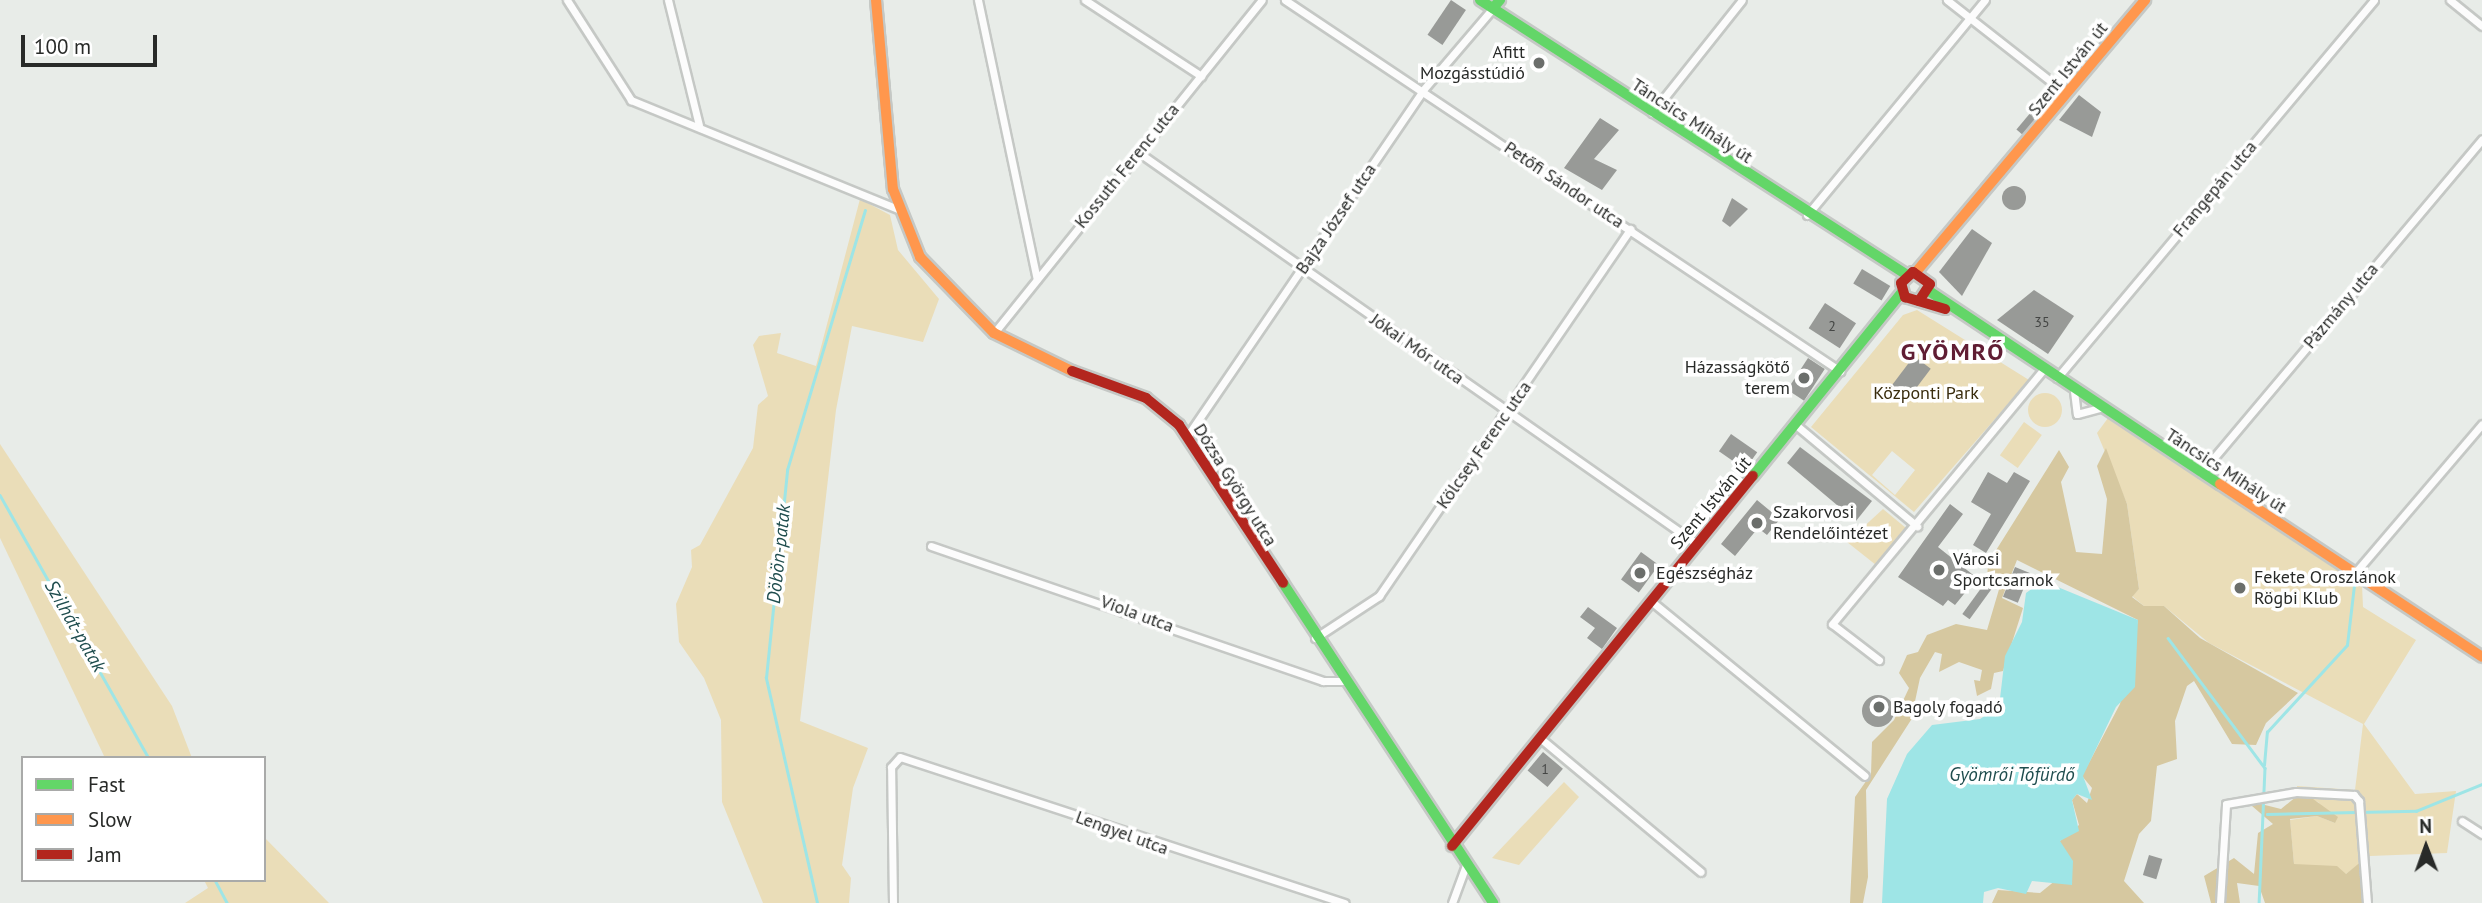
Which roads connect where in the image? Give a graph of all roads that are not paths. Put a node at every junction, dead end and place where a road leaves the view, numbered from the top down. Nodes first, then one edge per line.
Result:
1 (567, 0) edge
2 (668, 0) edge
3 (876, 0) edge
4 (978, 0) edge
5 (1085, 0) edge
6 (1262, 0) edge
7 (1285, 0) edge
8 (1480, 0) edge
9 (1500, 0) edge
10 (1742, 0) edge
11 (1947, 0) edge
12 (1984, 0) edge
13 (2145, 0) edge
14 (2374, 0) edge
15 (2450, 0) edge
16 (1493, 8) junction
17 (1970, 18) junction
18 (2482, 26) edge
19 (1201, 76) junction
20 (1423, 90) junction
21 (2067, 94) junction
22 (1651, 113) junction
23 (699, 125) junction
24 (2482, 139) edge
25 (1138, 152) junction
26 (898, 209) junction
27 (1807, 215) junction
28 (1630, 229) junction
29 (1934, 254) junction
30 (1303, 268) junction
31 (1927, 278) junction
32 (1037, 279) junction
33 (1909, 287) junction
34 (1929, 291) junction
35 (1952, 311) junction
36 (994, 333) junction
37 (2043, 370) junction
38 (1841, 371) junction
39 (2056, 379) junction
40 (2074, 391) junction
41 (2099, 408) junction
42 (1508, 412) junction
43 (2482, 424) edge
44 (1796, 425) junction
45 (1188, 435) junction
46 (2201, 473) junction
47 (1917, 526) junction
48 (1697, 544) junction
49 (931, 546) dead end
50 (2354, 574) junction
51 (1651, 601) junction
52 (1314, 638) junction
53 (2482, 657) edge
54 (1880, 660) dead end
55 (1342, 681) junction
56 (1540, 738) junction
57 (1865, 776) dead end
58 (2462, 821) dead end
59 (2482, 834) edge
60 (1452, 846) junction
61 (1466, 865) junction
62 (1701, 872) dead end
63 (1335, 902) edge
64 (893, 903) edge
65 (1345, 903) edge
66 (1452, 903) edge
67 (1493, 903) edge
68 (2220, 903) edge
69 (2367, 903) edge

1 - 23 street
2 - 23 street
3 - 26 street, Dózsa György utca
4 - 32 street
5 - 19 street
6 - 19 street, Kossuth Ferenc utca
7 - 20 street, Petőfi Sándor utca
8 - 16 street, Táncsics Mihály út
9 - 16 street
10 - 22 street
11 - 17 street
12 - 17 street
13 - 21 street, Szent István út
14 - 39 street, Frangepán utca
15 - 18 street
16 - 20 street, Bajza József utca
16 - 22 street, Táncsics Mihály út
17 - 21 street
17 - 27 street
19 - 25 street, Kossuth Ferenc utca
20 - 28 street, Petőfi Sándor utca
20 - 30 street, Bajza József utca
21 - 29 street, Szent István út
22 - 27 street, Táncsics Mihály út
23 - 26 street
24 - 46 street, Pázmány utca
25 - 30 street, Jókai Mór utca
25 - 32 street, Kossuth Ferenc utca
26 - 36 street, Dózsa György utca
27 - 33 street, Táncsics Mihály út
28 - 38 street, Petőfi Sándor utca
28 - 42 street, Kölcsey Ferenc utca
29 - 31 street, Szent István út
29 - 33 street, Szent István út
30 - 42 street, Jókai Mór utca
30 - 45 street, Bajza József utca
31 - 33 street
31 - 34 street
32 - 36 street, Kossuth Ferenc utca
33 - 34 street
33 - 35 street, Táncsics Mihály út
33 - 38 street, Szent István út
34 - 35 street, Táncsics Mihály út
35 - 37 street, Táncsics Mihály út
36 - 45 street, Dózsa György utca
37 - 39 street, Táncsics Mihály út
37 - 47 street
38 - 44 street, Szent István út
39 - 40 street, Táncsics Mihály út
40 - 41 street, Táncsics Mihály út
40 - 41 street
41 - 46 street, Táncsics Mihály út
42 - 48 street, Jókai Mór utca
42 - 52 street, Kölcsey Ferenc utca
43 - 50 street
44 - 47 street
44 - 48 street, Szent István út
45 - 52 street, Dózsa György utca
46 - 50 street, Táncsics Mihály út
47 - 54 street
48 - 51 street, Szent István út
49 - 55 street, Viola utca
50 - 53 street, Táncsics Mihály út
51 - 56 street, Szent István út
51 - 57 street
52 - 55 street, Dózsa György utca
55 - 60 street, Dózsa György utca
56 - 60 street, Szent István út
56 - 62 street
58 - 59 street
60 - 61 street, Dózsa György utca
61 - 66 street
61 - 67 street, Dózsa György utca
63 - 64 street, Lengyel utca
63 - 65 street, Lengyel utca
68 - 69 street

